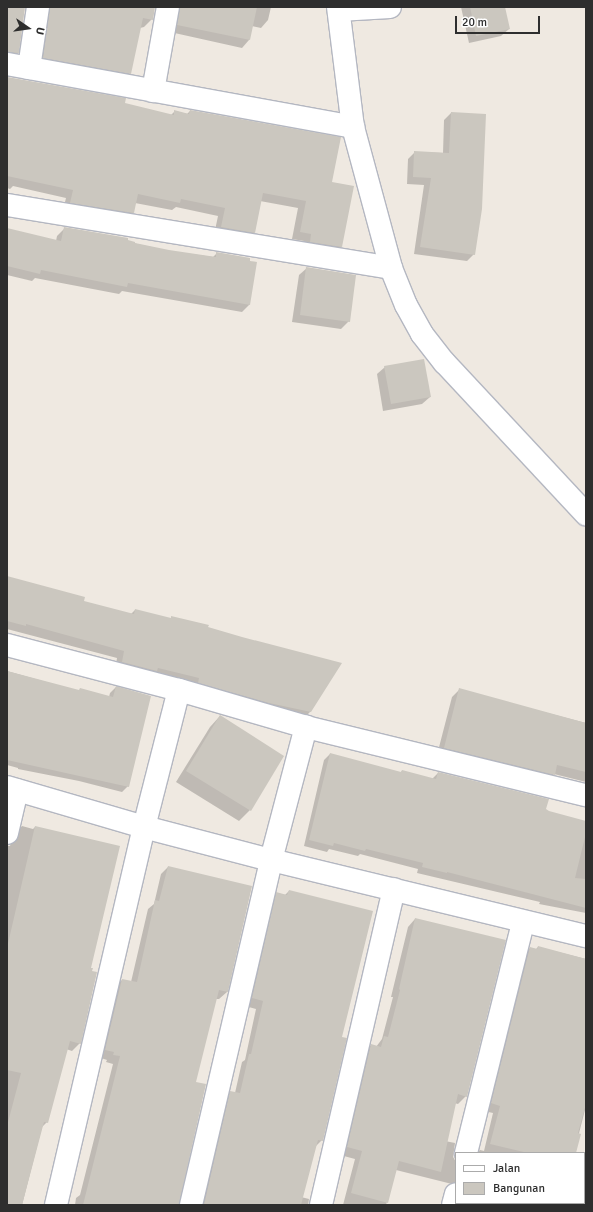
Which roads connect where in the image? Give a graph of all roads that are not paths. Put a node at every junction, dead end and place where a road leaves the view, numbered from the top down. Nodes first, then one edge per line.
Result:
1 (38, 7) edge
2 (168, 7) edge
3 (390, 7) edge
4 (339, 9) edge
5 (7, 64) edge
6 (29, 68) junction
7 (153, 91) junction
8 (352, 127) junction
9 (7, 205) edge
10 (391, 268) junction
11 (586, 514) edge
12 (7, 645) edge
13 (179, 690) junction
14 (306, 727) junction
15 (12, 788) edge
16 (586, 795) edge
17 (144, 827) junction
18 (7, 833) edge
19 (271, 860) junction
20 (394, 889) junction
21 (523, 922) junction
22 (586, 936) edge
23 (466, 1152) edge
24 (56, 1205) edge
25 (191, 1205) edge
26 (321, 1205) edge

1 - 6 street
2 - 7 street
3 - 4 street
4 - 8 street
5 - 6 street
6 - 7 street
7 - 8 street
8 - 10 street
9 - 10 street
10 - 11 street
12 - 13 street
13 - 14 street
13 - 17 street
14 - 16 street
14 - 19 street
15 - 17 street
15 - 18 street
17 - 19 street
17 - 24 street
19 - 20 street
19 - 25 street
20 - 21 street
20 - 26 street
21 - 22 street
21 - 23 street

